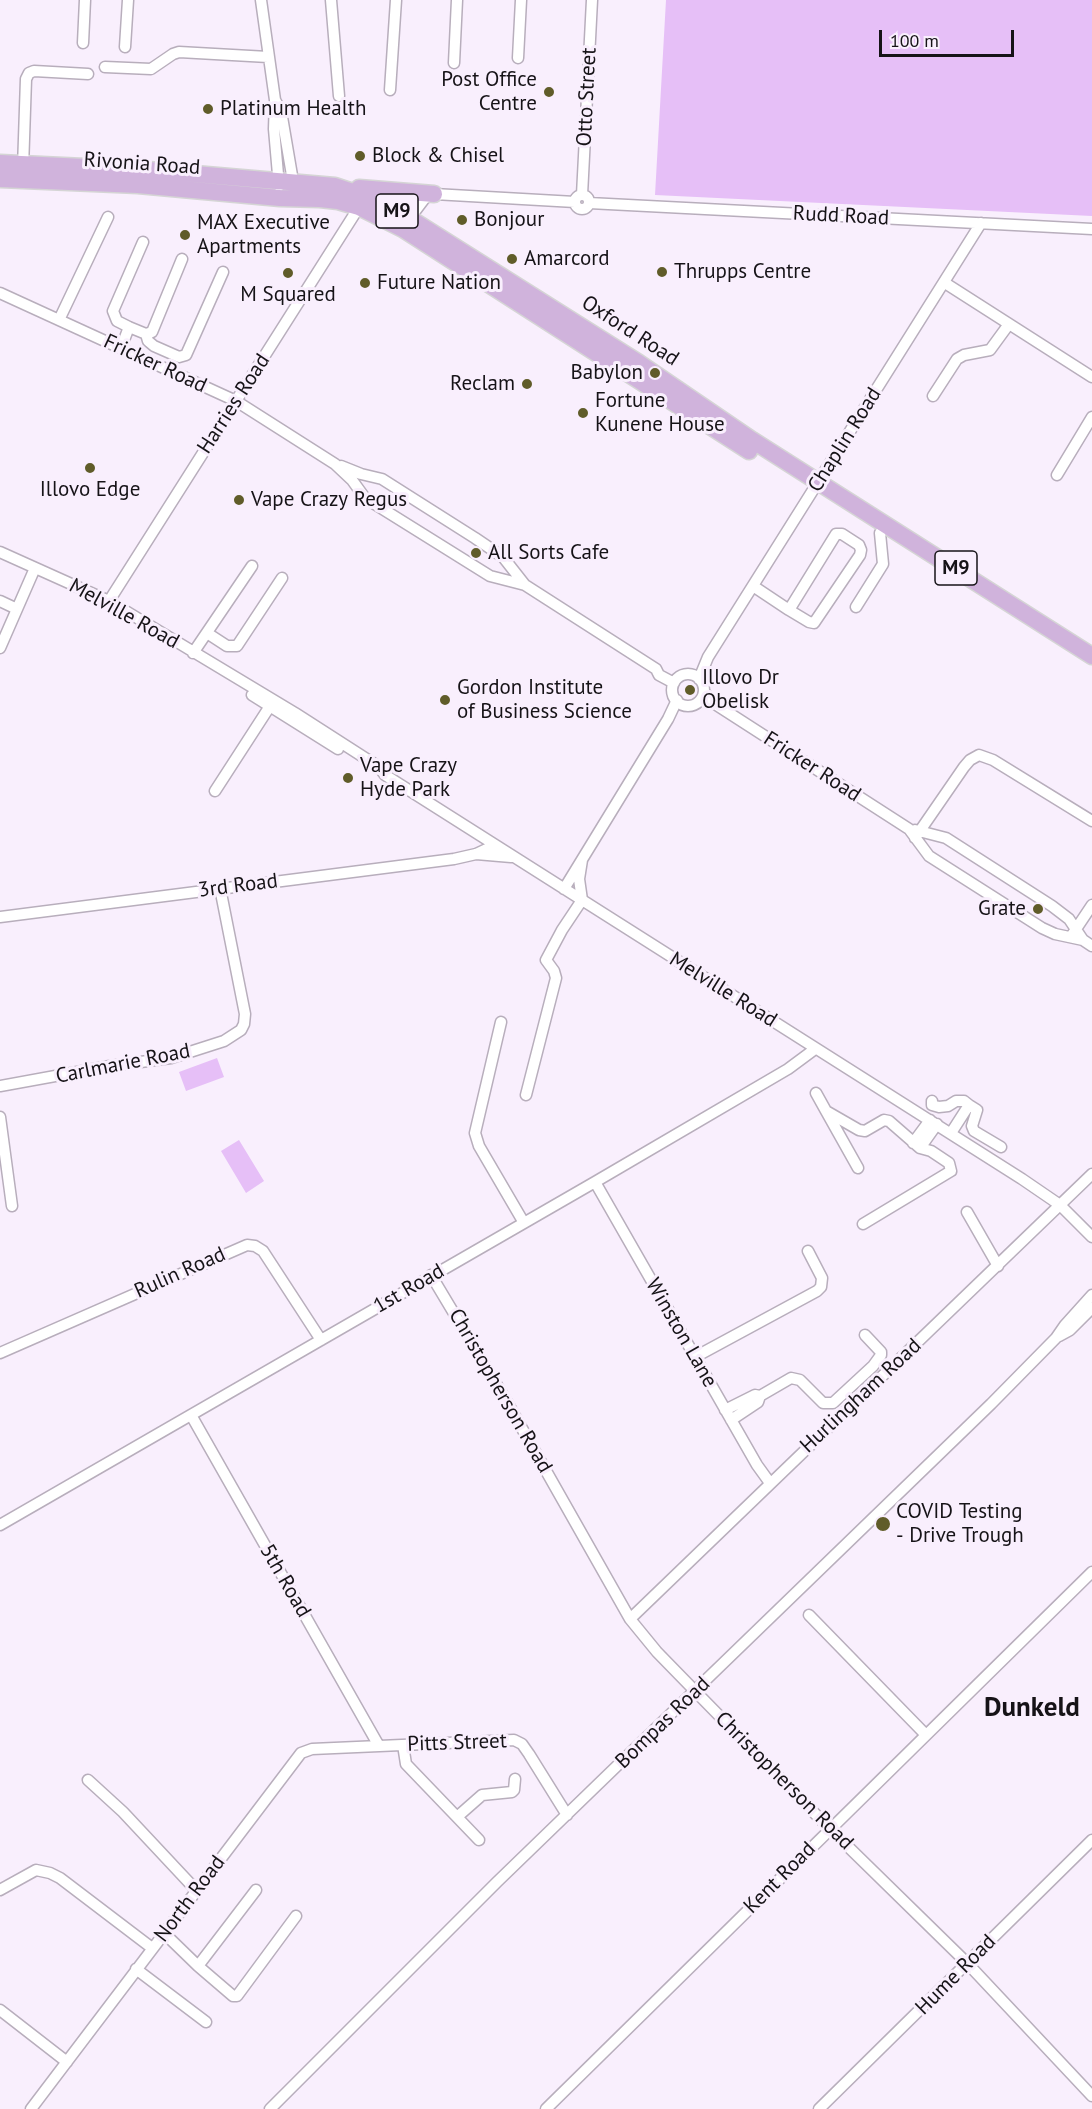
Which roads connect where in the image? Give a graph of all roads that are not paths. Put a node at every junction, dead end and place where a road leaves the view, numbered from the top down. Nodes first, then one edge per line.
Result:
1 (85, 0) edge
2 (128, 0) edge
3 (261, 0) edge
4 (331, 0) edge
5 (396, 0) edge
6 (457, 0) edge
7 (521, 0) edge
8 (592, 0) edge
9 (82, 43) dead end
10 (125, 47) dead end
11 (268, 57) junction
12 (518, 58) dead end
13 (454, 63) dead end
14 (105, 67) dead end
15 (88, 74) dead end
16 (390, 90) dead end
17 (339, 96) dead end
18 (0, 163) edge
19 (22, 172) junction
20 (0, 179) edge
21 (335, 186) junction
22 (287, 190) junction
23 (434, 194) junction
24 (582, 200) junction
25 (359, 207) junction
26 (108, 217) dead end
27 (406, 223) junction
28 (981, 223) junction
29 (1092, 229) edge
30 (143, 242) dead end
31 (182, 259) dead end
32 (223, 272) dead end
33 (945, 282) junction
34 (0, 293) edge
35 (59, 320) junction
36 (1009, 324) junction
37 (129, 327) junction
38 (147, 334) junction
39 (121, 348) junction
40 (1092, 377) edge
41 (933, 396) dead end
42 (236, 401) junction
43 (1092, 417) edge
44 (335, 464) junction
45 (1057, 475) dead end
46 (816, 486) junction
47 (880, 533) junction
48 (0, 552) edge
49 (252, 566) dead end
50 (35, 568) junction
51 (282, 578) dead end
52 (525, 585) junction
53 (753, 586) junction
54 (0, 601) edge
55 (109, 601) junction
56 (856, 607) dead end
57 (17, 609) junction
58 (789, 610) junction
59 (207, 633) junction
60 (0, 648) edge
61 (193, 653) junction
62 (1092, 656) edge
63 (213, 665) junction
64 (1092, 667) edge
65 (695, 676) junction
66 (676, 680) junction
67 (702, 696) junction
68 (680, 702) junction
69 (270, 706) junction
70 (385, 775) junction
71 (215, 791) dead end
72 (1092, 821) edge
73 (915, 832) junction
74 (495, 844) junction
75 (476, 854) junction
76 (514, 858) junction
77 (582, 860) junction
78 (220, 888) junction
79 (564, 889) junction
80 (582, 900) junction
81 (1092, 905) edge
82 (0, 917) edge
83 (1073, 934) junction
84 (1088, 943) edge
85 (501, 1022) dead end
86 (815, 1049) junction
87 (0, 1086) edge
88 (816, 1093) dead end
89 (526, 1095) dead end
90 (932, 1101) dead end
91 (969, 1105) junction
92 (826, 1111) junction
93 (0, 1117) edge
94 (934, 1122) junction
95 (951, 1133) junction
96 (917, 1146) junction
97 (1001, 1147) dead end
98 (858, 1168) dead end
99 (1092, 1174) edge
100 (595, 1182) junction
101 (1060, 1205) junction
102 (12, 1206) dead end
103 (967, 1212) dead end
104 (524, 1223) junction
105 (863, 1224) dead end
106 (1092, 1237) edge
107 (808, 1251) dead end
108 (998, 1266) junction
109 (431, 1275) junction
110 (1092, 1294) edge
111 (1092, 1308) edge
112 (865, 1335) dead end
113 (1056, 1338) junction
114 (321, 1340) junction
115 (0, 1353) edge
116 (694, 1357) junction
117 (760, 1396) junction
118 (725, 1410) junction
119 (191, 1415) junction
120 (731, 1420) junction
121 (770, 1483) junction
122 (0, 1525) edge
123 (1092, 1572) edge
124 (809, 1614) dead end
125 (630, 1619) junction
126 (695, 1691) junction
127 (926, 1735) junction
128 (403, 1745) junction
129 (379, 1746) junction
130 (516, 1779) dead end
131 (88, 1780) dead end
132 (567, 1815) junction
133 (457, 1817) junction
134 (830, 1829) junction
135 (479, 1840) dead end
136 (1092, 1840) edge
137 (0, 1890) edge
138 (196, 1890) junction
139 (256, 1890) dead end
140 (296, 1916) dead end
141 (164, 1933) junction
142 (152, 1948) junction
143 (968, 1964) junction
144 (198, 1966) junction
145 (136, 1969) junction
146 (0, 2010) edge
147 (206, 2022) dead end
148 (67, 2062) junction
149 (1092, 2096) edge
150 (31, 2109) edge
151 (270, 2109) edge
152 (546, 2109) edge
153 (819, 2109) edge

1 - 9 street
2 - 10 street
3 - 11 street
4 - 17 street
5 - 16 street
6 - 13 street
7 - 12 street
8 - 24 street, Otto Street
11 - 14 street
11 - 22 street
15 - 19 street
18 - 19 main road, Rivonia Road / M9
19 - 20 main road, Rivonia Road / M9
19 - 22 main road, Rivonia Road / M9
21 - 22 main road, Oxford Road / M9
21 - 23 main road
21 - 27 main road, Oxford Road / M9
22 - 25 main road, Oxford Road / M9
23 - 24 street, Rudd Road
23 - 27 street
24 - 28 street, Rudd Road
25 - 27 main road, Oxford Road / M9
25 - 42 street, Harries Road
26 - 35 street
27 - 46 main road, Oxford Road / M9
28 - 29 street, Rudd Road
28 - 33 street, Chaplin Road
30 - 37 street
31 - 38 street
32 - 38 street
33 - 36 street
33 - 46 street, Chaplin Road
34 - 35 street, Fricker Road
35 - 39 street, Fricker Road
36 - 40 street
36 - 41 street
37 - 38 street
37 - 39 street
39 - 42 street, Fricker Road
42 - 44 street, Fricker Road
42 - 55 street, Harries Road
43 - 45 street
44 - 52 street, Fricker Road
44 - 52 street, Fricker Road
46 - 47 main road, Oxford Road / M9
46 - 53 street, Chaplin Road
46 - 62 main road, Oxford Road / M9
47 - 56 street
47 - 64 main road, Oxford Road / M9
48 - 50 street, Melville Road
49 - 59 street
50 - 55 street, Melville Road
50 - 57 street
51 - 59 street
52 - 66 street, Fricker Road
53 - 58 street
53 - 65 street, Chaplin Road
54 - 57 street
55 - 61 street, Melville Road
57 - 60 street
58 - 58 street
59 - 61 street
61 - 63 street, Melville Road
63 - 69 street, Melville Road
63 - 70 street, Melville Road
65 - 66 street
65 - 67 street
66 - 68 street
67 - 68 street
67 - 73 street, Fricker Road
68 - 77 street
69 - 70 street, Melville Road
69 - 71 street
70 - 74 street, Melville Road
72 - 73 street
73 - 83 street, Fricker Road
73 - 83 street, Fricker Road
74 - 75 street, 3rd Road
74 - 76 street, Melville Road
75 - 76 street, 3rd Road
75 - 78 street, 3rd Road
76 - 79 street, Melville Road
77 - 79 street
77 - 80 street
78 - 82 street, 3rd Road
78 - 87 street, Carlmarie Road
79 - 80 street, Melville Road
80 - 86 street, Melville Road
80 - 89 street
81 - 83 street
83 - 84 street, Fricker Road
85 - 104 street
86 - 94 street, Melville Road
86 - 100 street, 1st Road
88 - 92 street
90 - 91 street
91 - 95 street
91 - 97 street
92 - 96 street
92 - 98 street
93 - 102 street
94 - 95 street, Melville Road
94 - 96 street
95 - 101 street, Melville Road
96 - 105 street
99 - 101 street, Hurlingham Road
100 - 104 street, 1st Road
100 - 116 street, Winston Lane
101 - 106 street, Melville Road
101 - 108 street, Hurlingham Road
103 - 108 street
104 - 109 street, 1st Road
107 - 116 street
108 - 121 street, Hurlingham Road
109 - 114 street, 1st Road
109 - 125 street, Christopherson Road
110 - 113 street, Bompas Road
111 - 113 street, Bompas Road
112 - 117 street
113 - 126 street, Bompas Road
114 - 115 street, Rulin Road
114 - 119 street, 1st Road
116 - 118 street, Winston Lane
117 - 118 street
117 - 120 street
118 - 120 street, Winston Lane
119 - 122 street, 1st Road
119 - 129 street, 5th Road
120 - 121 street, Winston Lane
121 - 125 street, Hurlingham Road
123 - 127 street, Kent Road
124 - 127 street
125 - 126 street, Christopherson Road
126 - 132 street, Bompas Road
126 - 134 street, Christopherson Road
127 - 134 street, Kent Road
128 - 129 street, Pitts Street
128 - 132 street, Pitts Street
128 - 133 street
129 - 138 street, North Road
130 - 133 street
131 - 138 street
132 - 151 street, Bompas Road
133 - 135 street
134 - 143 street, Christopherson Road
134 - 152 street, Kent Road
136 - 143 street, Hume Road
137 - 142 street
138 - 141 street, North Road
139 - 144 street
140 - 144 street
141 - 142 street, North Road
141 - 144 street
142 - 145 street, North Road
143 - 149 street, Christopherson Road
143 - 153 street, Hume Road
145 - 147 street
145 - 148 street, North Road
146 - 148 street
148 - 150 street, North Road

